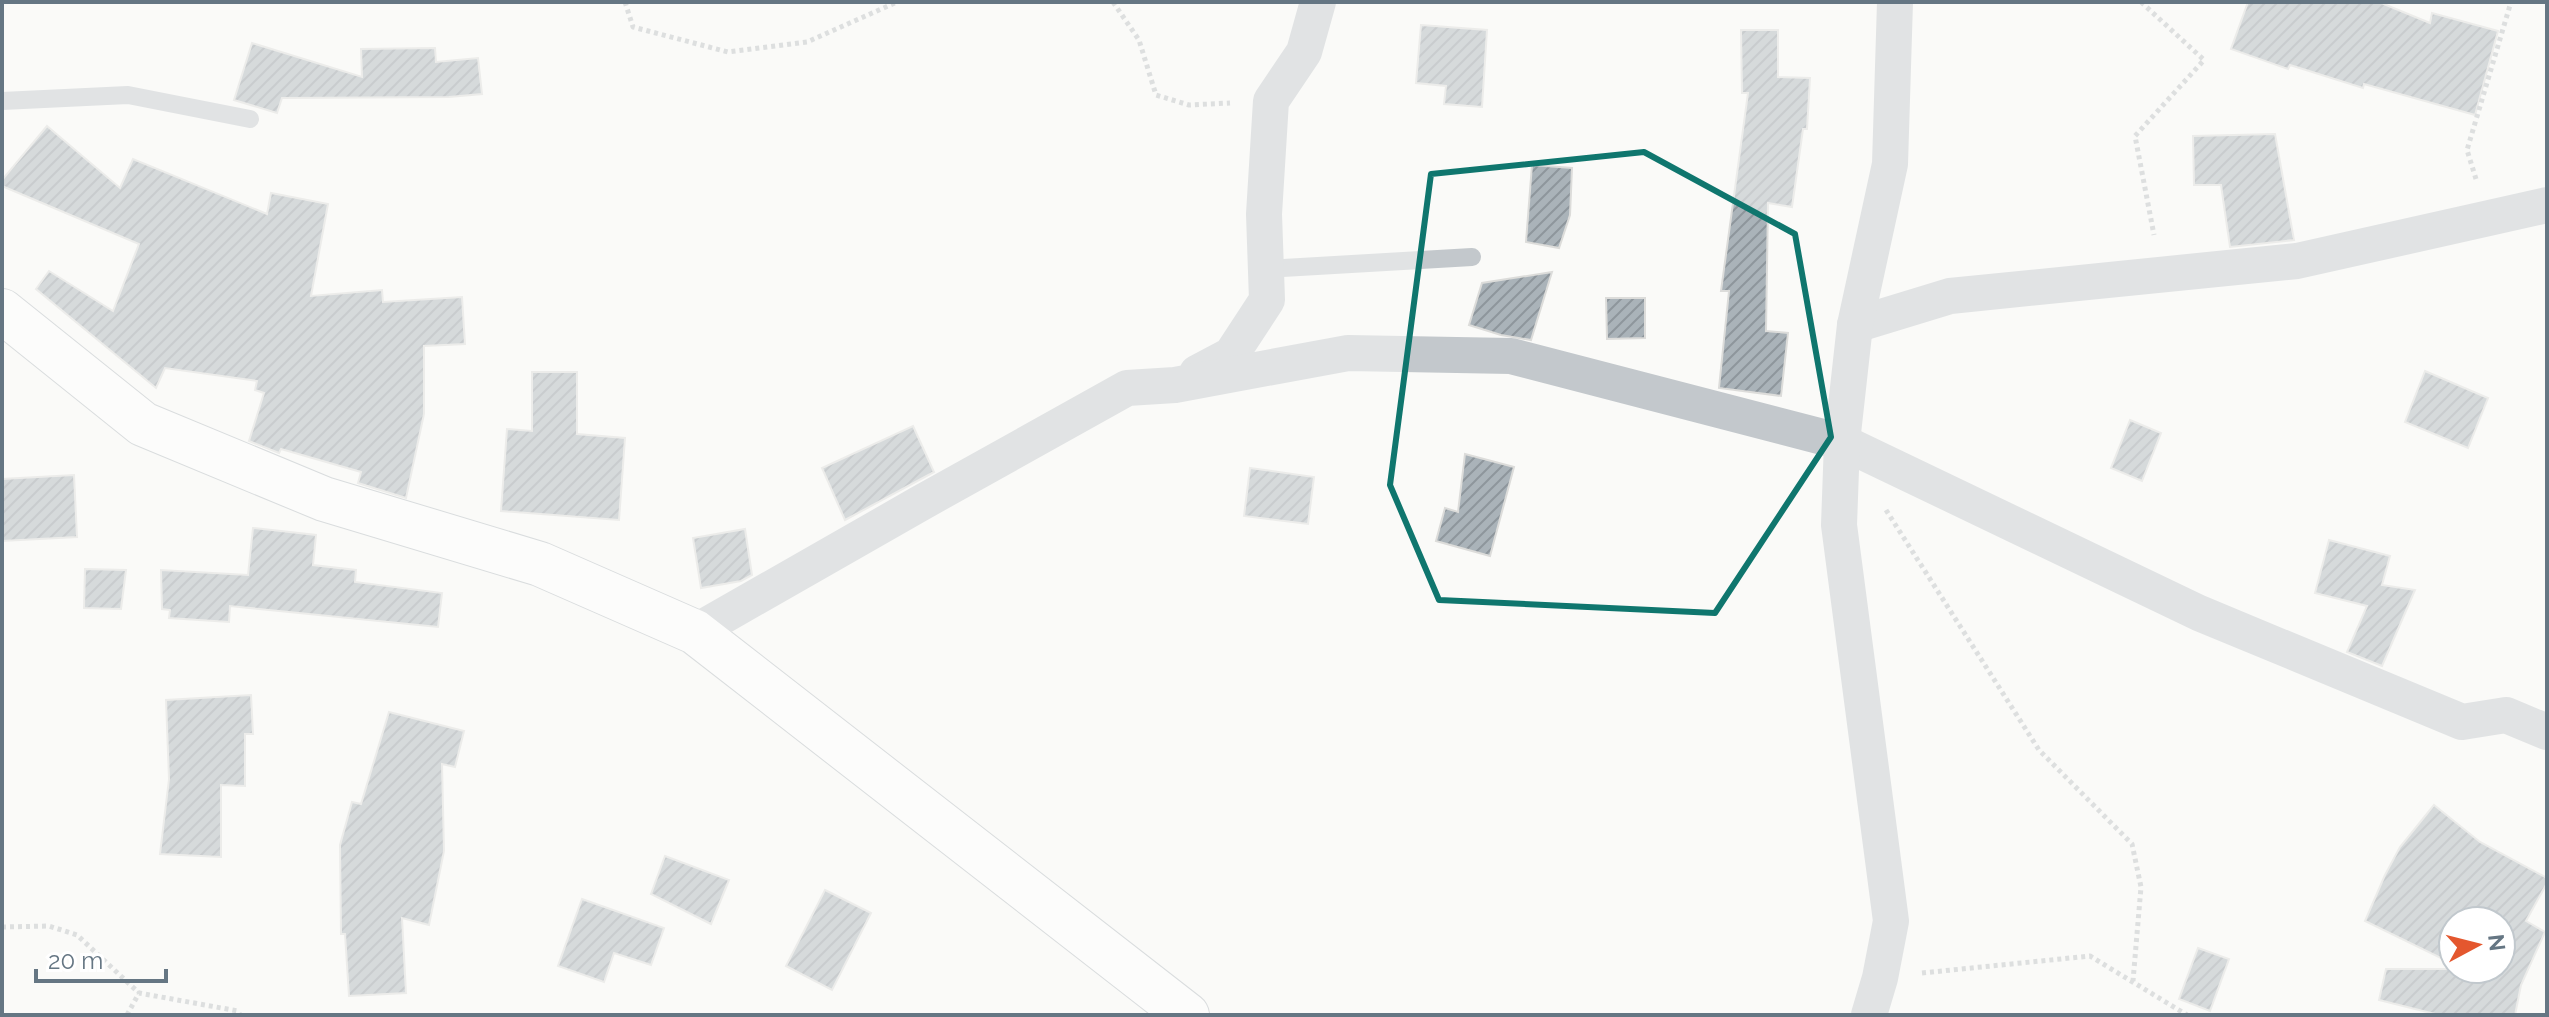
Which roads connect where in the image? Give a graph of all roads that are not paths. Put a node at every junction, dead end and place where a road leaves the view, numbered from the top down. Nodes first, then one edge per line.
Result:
1 (1318, 2) edge
2 (1895, 2) edge
3 (2, 101) edge
4 (250, 119) dead end
5 (2547, 205) edge
6 (1472, 257) dead end
7 (1266, 269) junction
8 (2, 311) edge
9 (1855, 325) junction
10 (1175, 385) junction
11 (1842, 442) junction
12 (695, 632) junction
13 (2547, 732) edge
14 (1187, 1015) edge
15 (1869, 1015) edge

1 - 7 street
2 - 9 street
3 - 4 lane
5 - 9 street
6 - 7 lane
7 - 10 street
8 - 12 street
9 - 11 street
10 - 11 street
10 - 12 street
11 - 13 street
11 - 15 street
12 - 14 street

